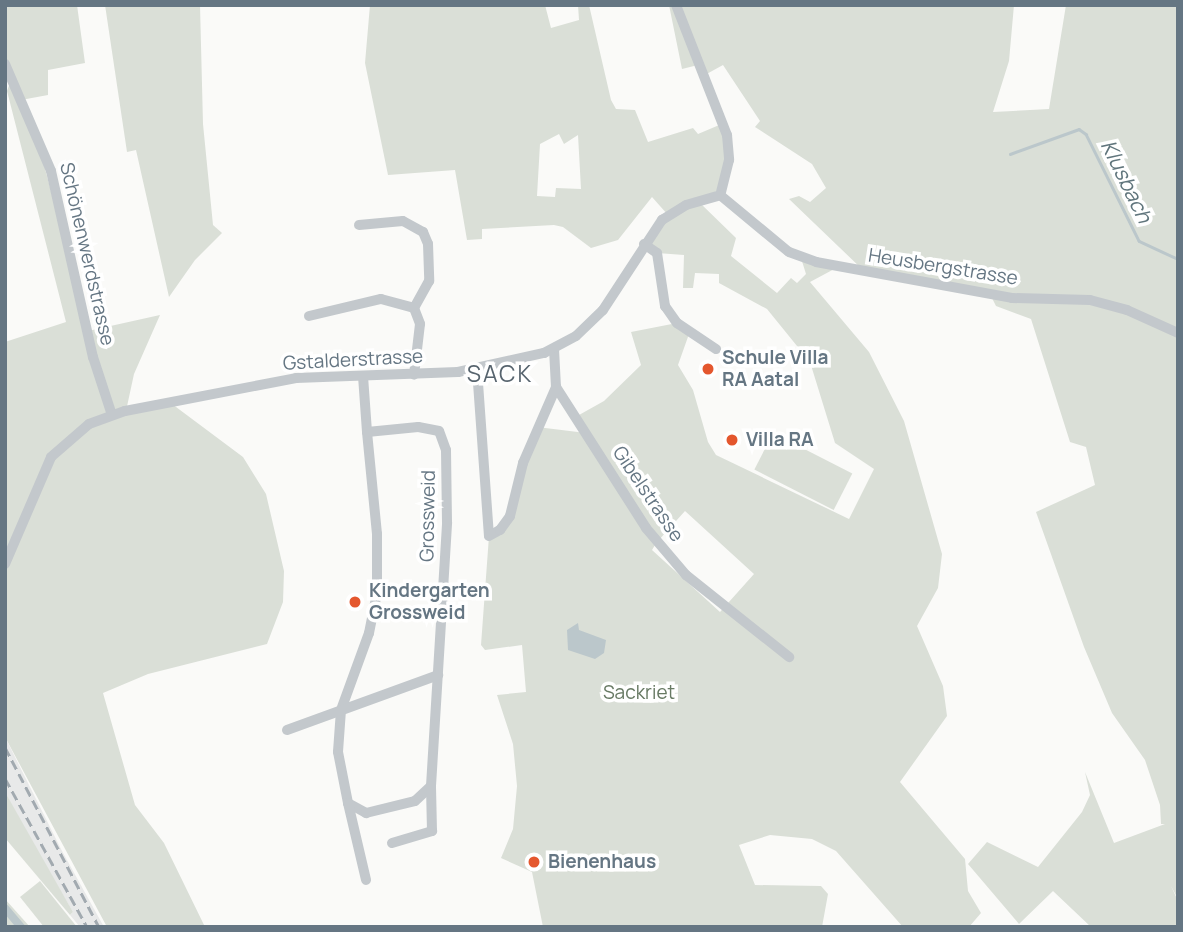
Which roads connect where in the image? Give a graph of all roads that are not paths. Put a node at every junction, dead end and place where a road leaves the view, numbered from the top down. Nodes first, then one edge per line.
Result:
1 (676, 5) edge
2 (5, 64) edge
3 (720, 195) junction
4 (359, 225) dead end
5 (644, 244) junction
6 (414, 307) junction
7 (310, 316) dead end
8 (1178, 333) edge
9 (554, 349) junction
10 (716, 349) dead end
11 (477, 369) junction
12 (414, 374) junction
13 (363, 376) junction
14 (556, 387) junction
15 (113, 415) junction
16 (367, 432) junction
17 (5, 564) edge
18 (789, 657) dead end
19 (438, 675) junction
20 (341, 710) junction
21 (288, 730) dead end
22 (431, 786) junction
23 (348, 803) junction
24 (392, 843) dead end
25 (366, 880) dead end

1 - 3 street
2 - 15 street, Schönenwerdstrasse
3 - 5 street, Gstalderstrasse
3 - 8 street, Heusbergstrasse
4 - 6 street
5 - 9 street, Gstalderstrasse
5 - 10 street
6 - 7 street
6 - 12 street
9 - 11 street, Gstalderstrasse
9 - 14 street, Gibelstrasse
11 - 12 street, Gstalderstrasse
11 - 14 street
12 - 13 street, Gstalderstrasse
13 - 15 street, Gstalderstrasse
13 - 16 street
14 - 18 street, Gibelstrasse
15 - 17 street, Gstalderstrasse
16 - 19 street, Grossweid
16 - 20 street
19 - 20 street
19 - 22 street, Grossweid
20 - 21 street
20 - 23 street
22 - 23 street
22 - 24 street, Grossweid
23 - 25 street

